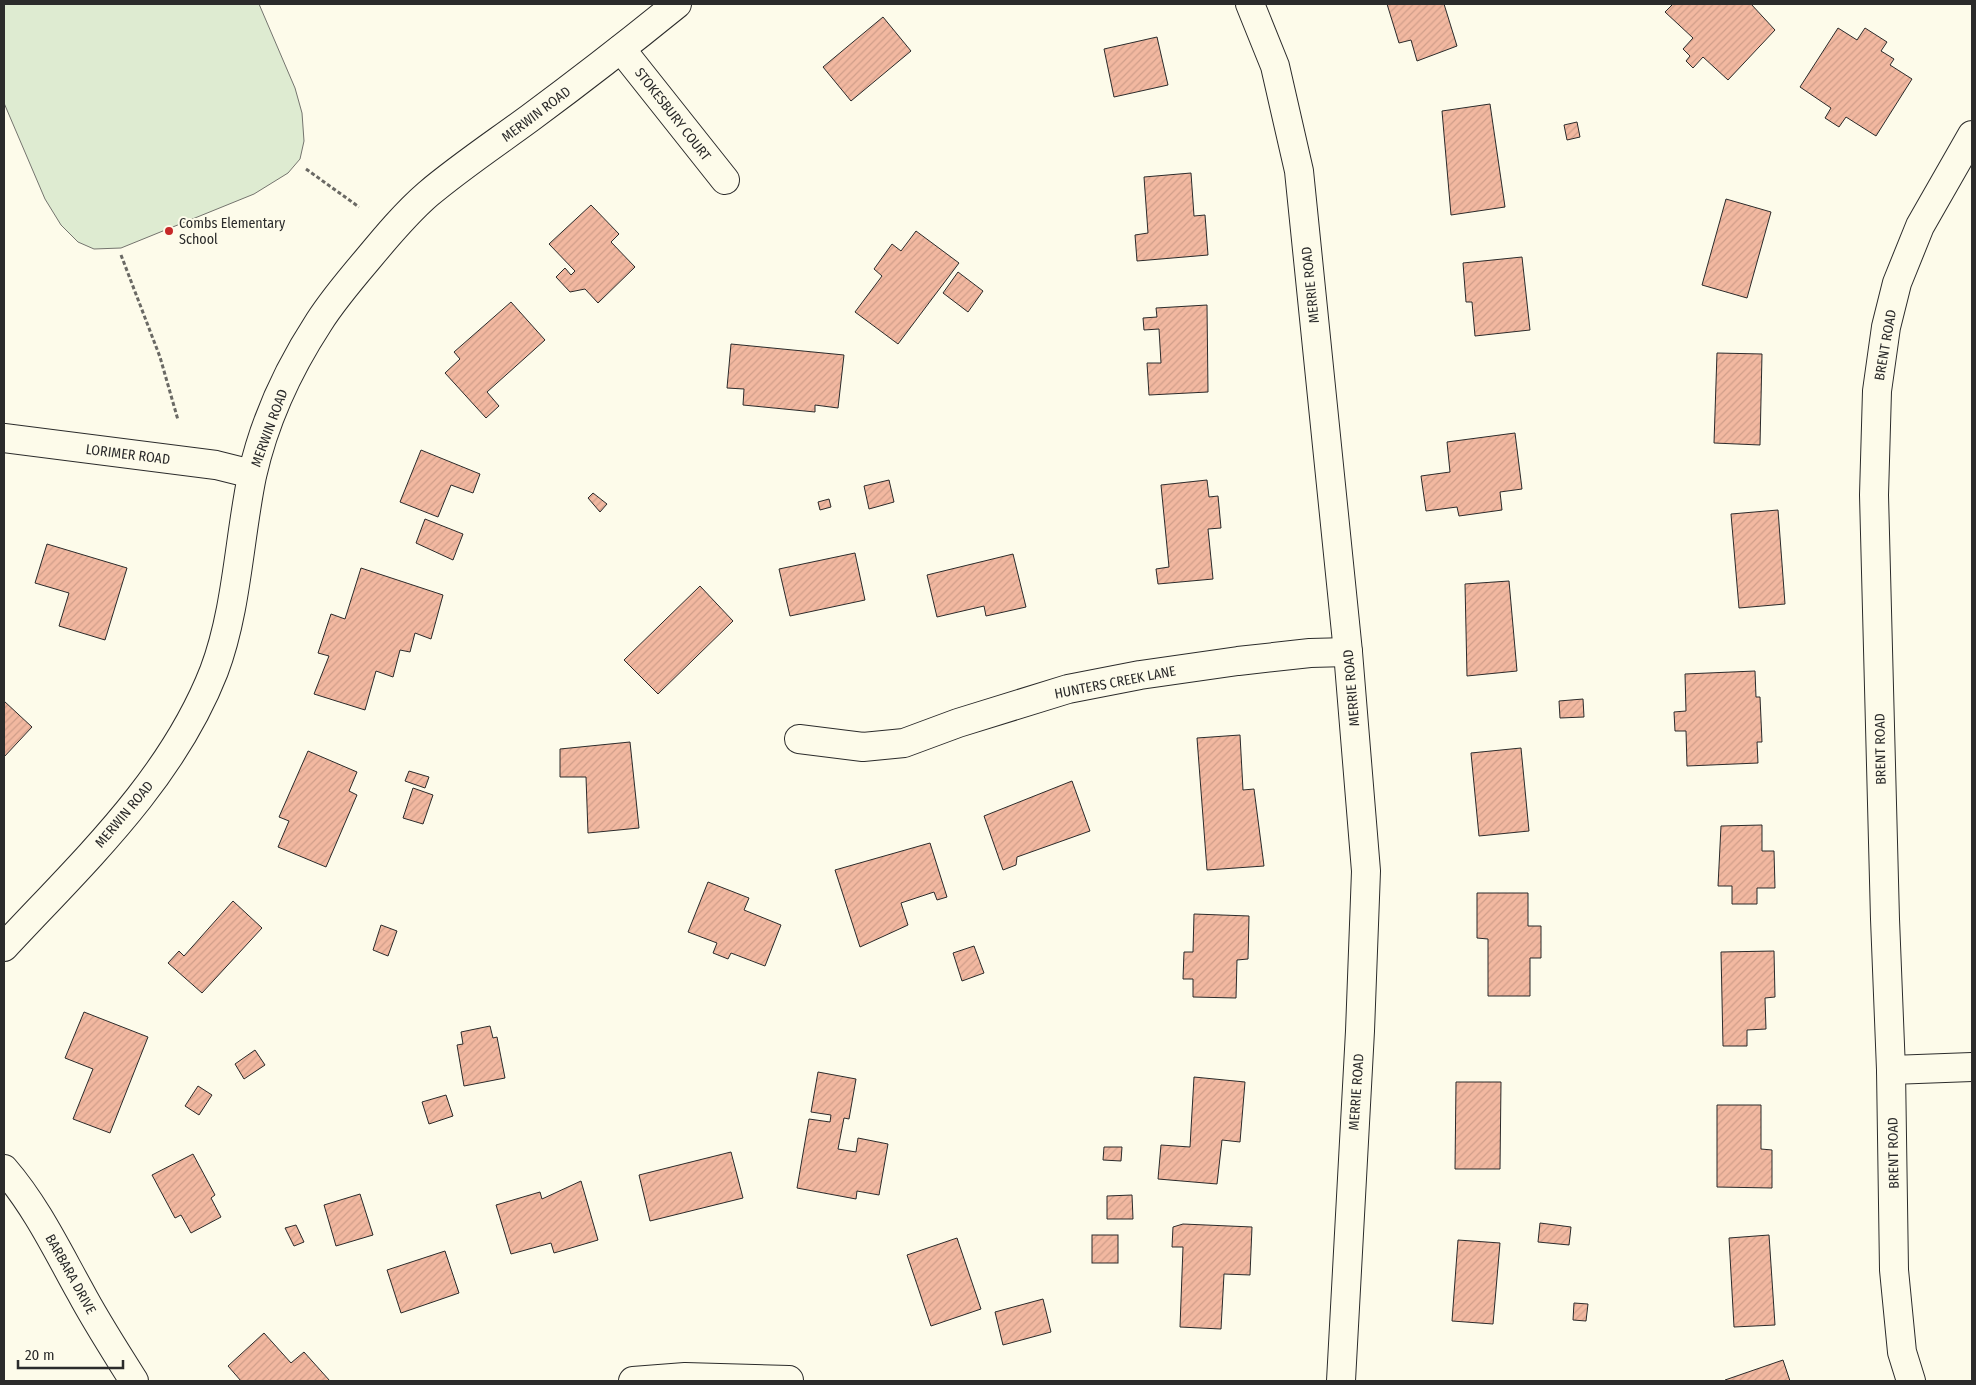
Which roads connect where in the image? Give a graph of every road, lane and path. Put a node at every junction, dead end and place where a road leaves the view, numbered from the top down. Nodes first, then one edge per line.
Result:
1 (677, 4) edge
2 (1250, 4) edge
3 (621, 49) junction
4 (1972, 135) edge
5 (306, 169) dead end
6 (725, 180) dead end
7 (358, 207) dead end
8 (121, 256) dead end
9 (178, 420) dead end
10 (4, 438) edge
11 (252, 474) junction
12 (1348, 652) junction
13 (799, 739) dead end
14 (4, 946) edge
15 (1972, 1068) edge
16 (1891, 1070) junction
17 (4, 1169) edge
18 (789, 1380) dead end
19 (134, 1381) edge
20 (633, 1381) edge
21 (1341, 1381) edge
22 (1911, 1381) edge

1 - 3 street, MERWIN ROAD
2 - 12 street, MERRIE ROAD
3 - 6 street, STOKESBURY COURT
3 - 11 street, MERWIN ROAD
4 - 16 street, BRENT ROAD
5 - 7 path
8 - 9 path
10 - 11 street, LORIMER ROAD
11 - 14 street, MERWIN ROAD
12 - 13 street, HUNTERS CREEK LANE
12 - 21 street, MERRIE ROAD
15 - 16 street
16 - 22 street, BRENT ROAD
17 - 19 street, BARBARA DRIVE
18 - 20 street

